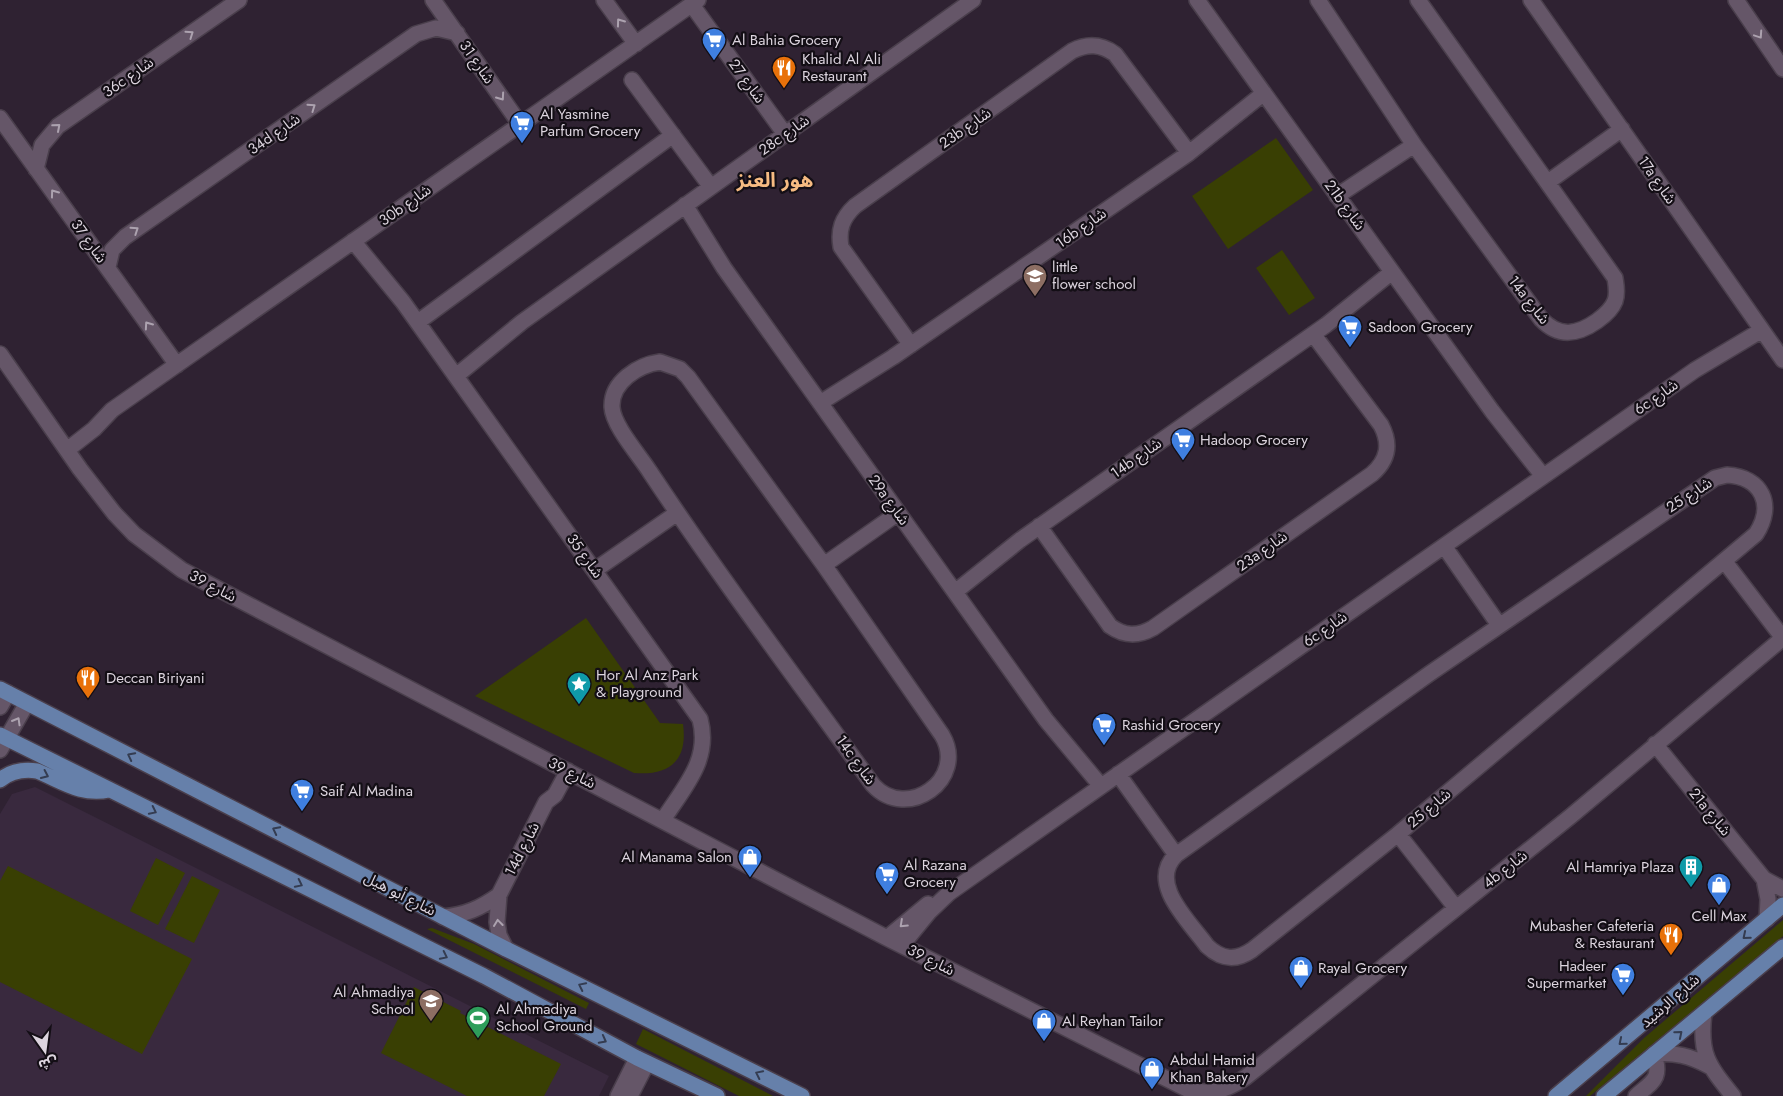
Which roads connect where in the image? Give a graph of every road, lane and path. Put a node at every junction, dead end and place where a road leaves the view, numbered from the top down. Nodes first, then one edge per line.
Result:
1 (239, 0) edge
2 (433, 0) edge
3 (604, 0) edge
4 (973, 0) edge
5 (1197, 0) edge
6 (1318, 0) edge
7 (1418, 0) edge
8 (1531, 0) edge
9 (1736, 0) edge
10 (695, 2) edge
11 (457, 33) junction
12 (636, 44) junction
13 (1783, 69) edge
14 (632, 80) dead end
15 (1267, 98) junction
16 (0, 118) edge
17 (520, 124) junction
18 (1622, 129) junction
19 (786, 134) junction
20 (673, 135) junction
21 (1414, 145) junction
22 (1192, 151) junction
23 (36, 169) junction
24 (1548, 182) junction
25 (711, 187) junction
26 (1337, 196) junction
27 (681, 208) junction
28 (358, 238) junction
29 (108, 268) junction
30 (1395, 276) junction
31 (418, 322) junction
32 (1759, 325) junction
33 (1314, 334) junction
34 (911, 345) junction
35 (0, 354) edge
36 (1783, 360) edge
37 (176, 365) junction
38 (453, 371) junction
39 (823, 408) junction
40 (64, 445) junction
41 (1539, 480) junction
42 (678, 513) junction
43 (898, 513) junction
44 (1039, 526) junction
45 (1444, 546) junction
46 (1725, 562) junction
47 (824, 565) junction
48 (595, 570) junction
49 (952, 588) junction
50 (1500, 625) junction
51 (1783, 638) edge
52 (4, 691) edge
53 (28, 703) junction
54 (0, 707) edge
55 (2, 741) edge
56 (1656, 744) junction
57 (563, 769) junction
58 (1118, 774) junction
59 (0, 780) edge
60 (110, 790) junction
61 (1096, 790) junction
62 (663, 820) junction
63 (1398, 834) junction
64 (1176, 855) junction
65 (1764, 879) junction
66 (1783, 888) edge
67 (949, 893) junction
68 (499, 896) junction
69 (1783, 905) edge
70 (1456, 908) junction
71 (444, 917) junction
72 (1767, 919) junction
73 (887, 938) junction
74 (902, 946) junction
75 (1783, 947) edge
76 (506, 949) junction
77 (1704, 1012) junction
78 (1654, 1054) junction
79 (642, 1061) junction
80 (1709, 1066) junction
81 (1219, 1091) joint
82 (618, 1096) edge
83 (630, 1096) edge
84 (717, 1096) edge
85 (802, 1096) edge
86 (1556, 1096) edge
87 (1604, 1096) edge
88 (1636, 1096) edge
89 (1733, 1096) edge

23 -> 1 street, 36c شارع
2 - 11 street, شارع 31
12 -> 3 street
4 - 19 street, 28c شارع
5 - 15 street, 21b شارع
6 - 21 street, 14a شارع
7 - 24 street, 14a شارع
8 - 18 street, 17a شارع
9 -> 13 street
10 - 12 street, 30b شارع
10 - 19 street, شارع 27
11 -> 17 street, شارع 31
29 -> 11 street, 34d شارع
12 - 17 street, 30b شارع
14 - 20 street
15 - 22 street, 16b شارع
15 - 26 street, 21b شارع
16 - 23 street, شارع 37
17 - 28 street, 30b شارع
18 - 24 street
18 - 32 street, 17a شارع
19 - 25 street, 28c شارع
20 - 25 street
20 - 31 street
21 - 24 street, 14a شارع
21 - 26 street
22 - 34 street, 16b شارع
22 - 34 street, 23b شارع
29 -> 23 street, شارع 37
25 - 27 street, 28c شارع
26 - 30 street, 21b شارع
27 - 38 street, 28c شارع
27 - 39 street, 29a شارع
28 - 31 street, شارع 35
28 - 37 street, 30b شارع
37 -> 29 street, شارع 37
30 - 33 street, 14b شارع
30 - 41 street, 21b شارع
31 - 38 street, شارع 35
32 - 36 street, 17a شارع
32 - 41 street, 6c شارع
33 - 44 street, 14b شارع
33 - 44 street, 23a شارع
34 - 39 street, 16b شارع
35 - 40 street, شارع 39
37 - 40 street, 30b شارع
38 - 48 street, شارع 35
39 - 43 street, 29a شارع
40 - 57 street, شارع 39
41 - 45 street, 6c شارع
42 - 47 street, 14c شارع
42 - 47 street, 14c شارع
42 - 48 street
43 - 47 street
43 - 49 street, 29a شارع
44 - 49 street, 14b شارع
45 - 50 street
45 - 58 street, 6c شارع
46 - 50 street, شارع 25
46 - 51 street
46 - 63 street, شارع 25
48 - 62 street, شارع 35
49 - 61 street, 29a شارع
50 - 64 street, شارع 25
51 - 56 street, 4b شارع
52 - 53 main road, شارع أبو هيل
52 - 54 street
55 -> 53 street
71 -> 53 main road, شارع أبو هيل
55 - 60 main road
56 - 65 street, 21a شارع
56 - 70 street, 4b شارع
57 - 62 street, شارع 39
57 - 68 street, 14d شارع
58 - 61 street, 6c شارع
58 - 64 street
59 -> 60 main road
60 -> 79 main road
61 - 67 street, 6c شارع
62 - 73 street, شارع 39
63 - 64 street, شارع 25
63 - 70 street
65 - 66 street, 21a شارع
65 - 72 street, 21a شارع
67 -> 73 street, 6c شارع
67 - 74 street, 6c شارع
68 - 71 street
76 -> 68 street, 14d شارع
69 - 72 main road, شارع الرشيد
70 - 81 street, 4b شارع
71 - 76 main road, شارع أبو هيل
72 -> 86 main road, شارع الرشيد
73 - 74 street, شارع 39
74 - 81 street, شارع 39
75 - 77 main road, شارع الرشيد
85 -> 76 main road, شارع أبو هيل
78 -> 77 main road, شارع الرشيد
77 - 80 street
78 - 80 street
78 - 87 main road, شارع الرشيد
78 - 88 street
79 - 82 street
79 - 83 street
79 - 84 main road
80 - 89 street

